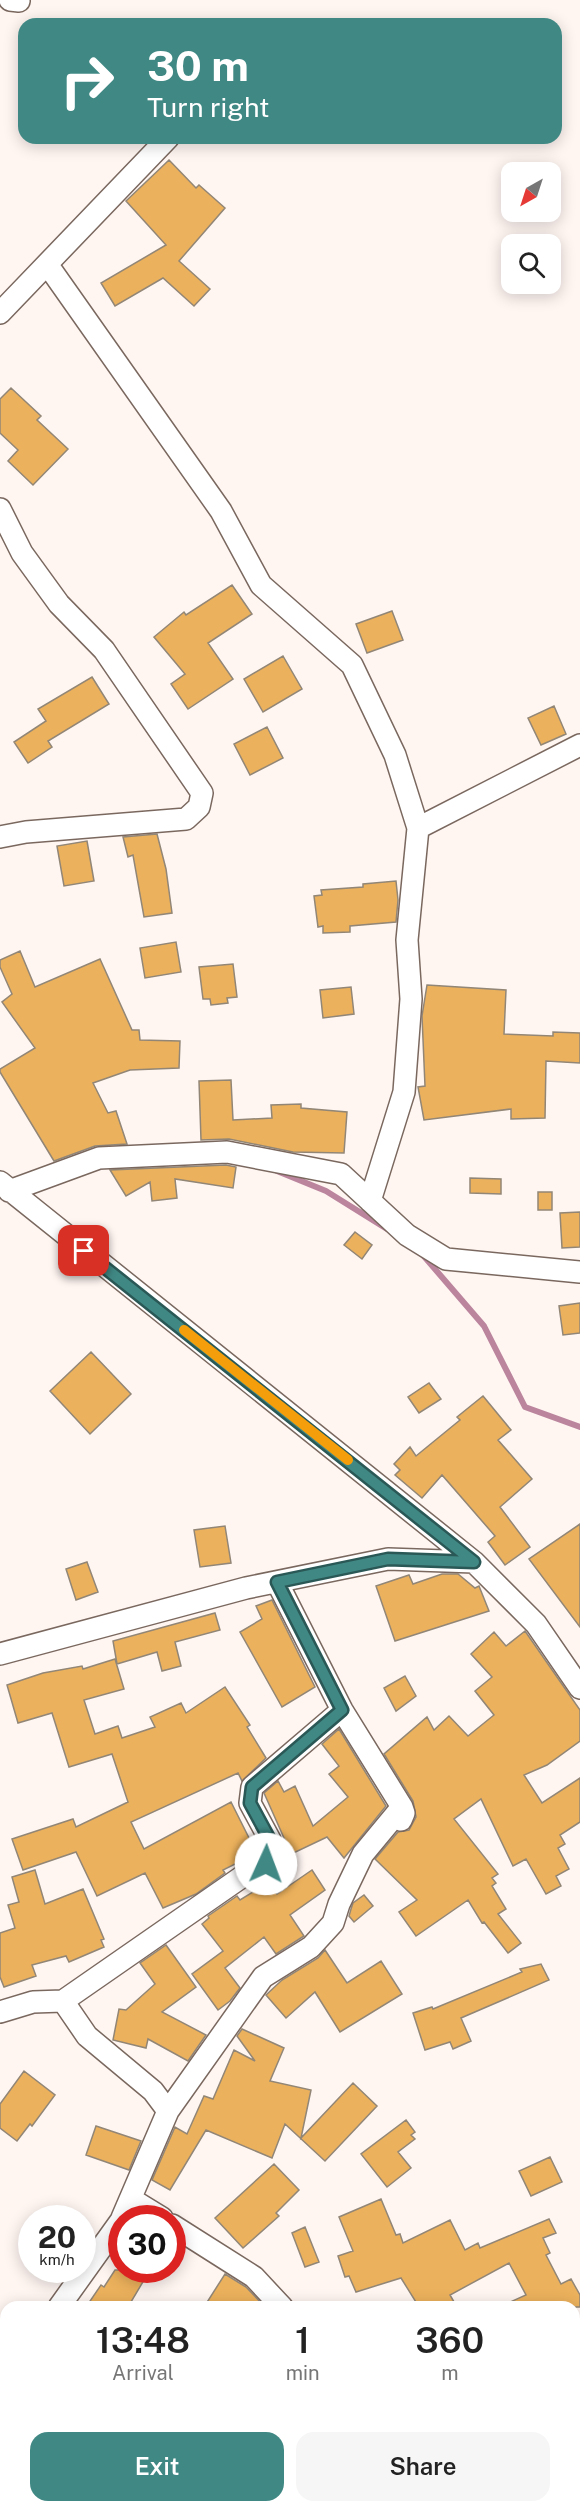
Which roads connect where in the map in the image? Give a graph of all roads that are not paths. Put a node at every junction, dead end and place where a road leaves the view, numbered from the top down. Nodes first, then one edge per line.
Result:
1 (162, 144) edge
2 (47, 264) junction
3 (0, 313) edge
4 (0, 509) edge
5 (580, 745) edge
6 (417, 828) junction
7 (0, 837) edge
8 (5, 1187) edge
9 (370, 1201) junction
10 (580, 1272) edge
11 (474, 1562) junction
12 (277, 1582) junction
13 (0, 1654) edge
14 (580, 1688) edge
15 (342, 1710) junction
16 (63, 2001) junction
17 (0, 2012) edge
18 (168, 2111) junction
19 (131, 2199) junction
20 (128, 2205) edge
21 (141, 2205) edge
22 (186, 2234) edge
23 (108, 2238) edge
24 (62, 2301) edge
25 (276, 2301) edge

1 - 2 street
2 - 3 street
2 - 6 street
4 - 7 street
5 - 6 street
6 - 9 street
8 - 9 street
8 - 11 street
9 - 10 street
11 - 12 street
11 - 14 street
12 - 13 street
12 - 15 street
15 - 16 street
15 - 18 street
16 - 17 street
16 - 18 street
18 - 19 street
19 - 20 street
19 - 21 street
22 - 25 street
23 - 24 street

